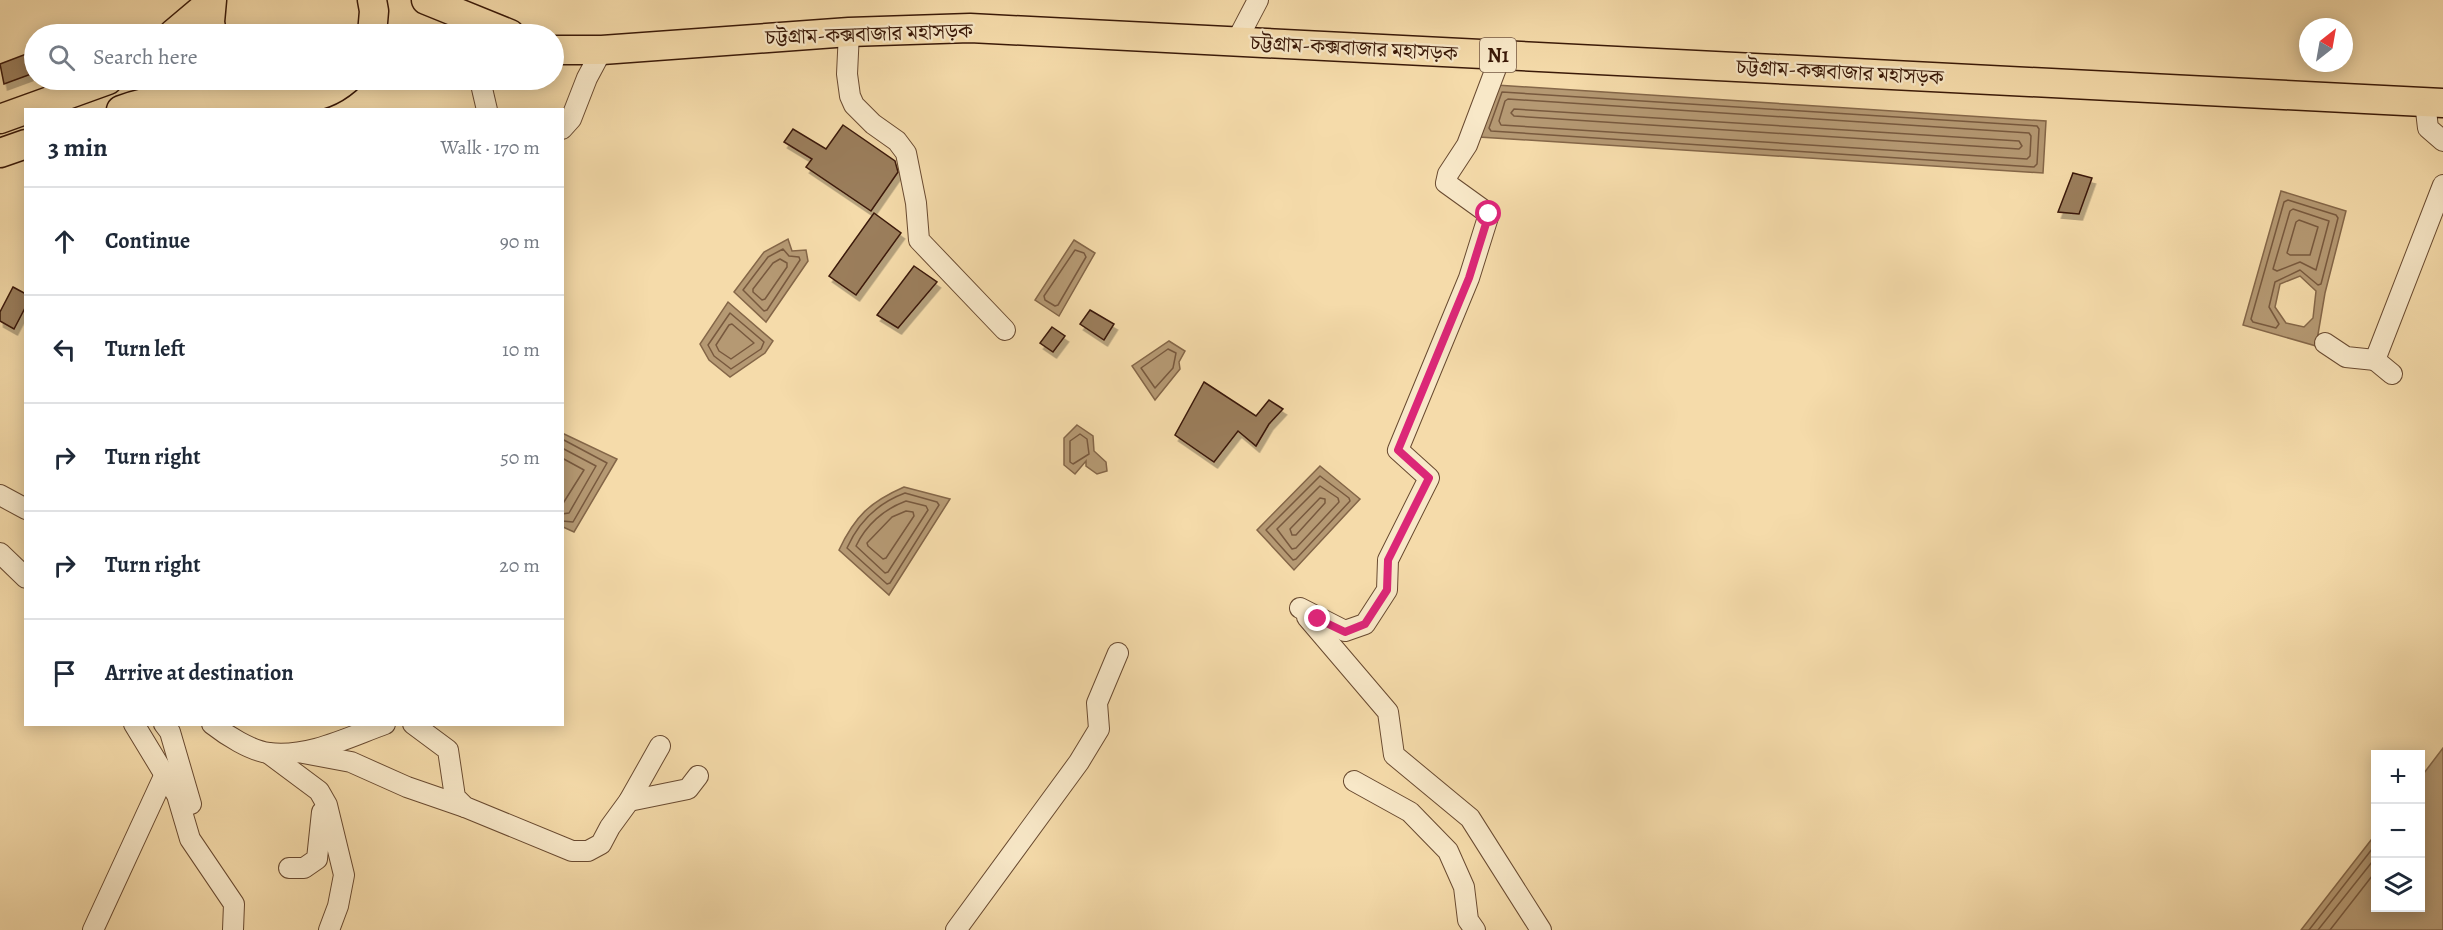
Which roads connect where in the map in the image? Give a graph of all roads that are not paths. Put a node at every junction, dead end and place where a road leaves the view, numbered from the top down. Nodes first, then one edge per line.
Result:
1 (372, 0) edge
2 (426, 0) edge
3 (1258, 0) edge
4 (212, 1) edge
5 (185, 24) edge
6 (210, 24) edge
7 (373, 24) edge
8 (485, 24) edge
9 (849, 32) junction
10 (1236, 42) junction
11 (564, 50) edge
12 (602, 50) junction
13 (1500, 55) junction
14 (80, 90) edge
15 (257, 90) edge
16 (331, 90) edge
17 (482, 90) edge
18 (264, 94) junction
19 (2434, 103) edge
20 (28, 108) edge
21 (126, 108) edge
22 (487, 108) edge
23 (24, 110) edge
24 (0, 118) edge
25 (564, 127) edge
26 (2443, 141) edge
27 (24, 145) edge
28 (0, 153) edge
29 (2443, 185) edge
30 (1005, 330) dead end
31 (2325, 343) dead end
32 (2375, 360) junction
33 (2392, 374) dead end
34 (0, 495) edge
35 (24, 508) edge
36 (0, 553) edge
37 (24, 576) edge
38 (1118, 653) dead end
39 (135, 726) edge
40 (166, 726) edge
41 (215, 726) edge
42 (379, 726) edge
43 (416, 726) edge
44 (660, 746) dead end
45 (267, 753) junction
46 (301, 753) junction
47 (165, 774) junction
48 (698, 776) dead end
49 (1354, 781) dead end
50 (322, 797) junction
51 (629, 801) junction
52 (465, 807) junction
53 (289, 868) dead end
54 (225, 890) junction
55 (93, 930) edge
56 (233, 930) edge
57 (329, 930) edge
58 (956, 930) edge
59 (1474, 930) edge
60 (1541, 930) edge

1 - 7 highway
2 - 8 highway
3 - 10 street
4 - 5 highway
4 - 6 highway
9 - 10 highway, চট্টগ্রাম-কক্সবাজার মহাসড়ক / N1
9 - 12 highway, চট্টগ্রাম-কক্সবাজার মহাসড়ক / N1
9 - 30 street
10 - 13 highway, চট্টগ্রাম-কক্সবাজার মহাসড়ক / N1
11 - 12 highway, চট্টগ্রাম-কক্সবাজার মহাসড়ক / N1
12 - 25 street
13 - 19 highway, চট্টগ্রাম-কক্সবাজার মহাসড়ক / N1
13 - 60 street
14 - 20 highway
15 - 18 highway
16 - 18 highway
17 - 22 street
18 - 21 highway
19 - 26 street
23 - 24 highway
27 - 28 highway
29 - 32 street
31 - 32 street
32 - 33 street
34 - 35 street
36 - 37 street
38 - 58 street
39 - 47 street
40 - 54 street
41 - 45 street
42 - 46 street
43 - 52 street
44 - 51 street
45 - 46 street
45 - 50 street
46 - 52 street
47 - 54 street
47 - 55 street
48 - 51 street
49 - 59 street
50 - 53 street
50 - 57 street
51 - 52 street
54 - 56 street

